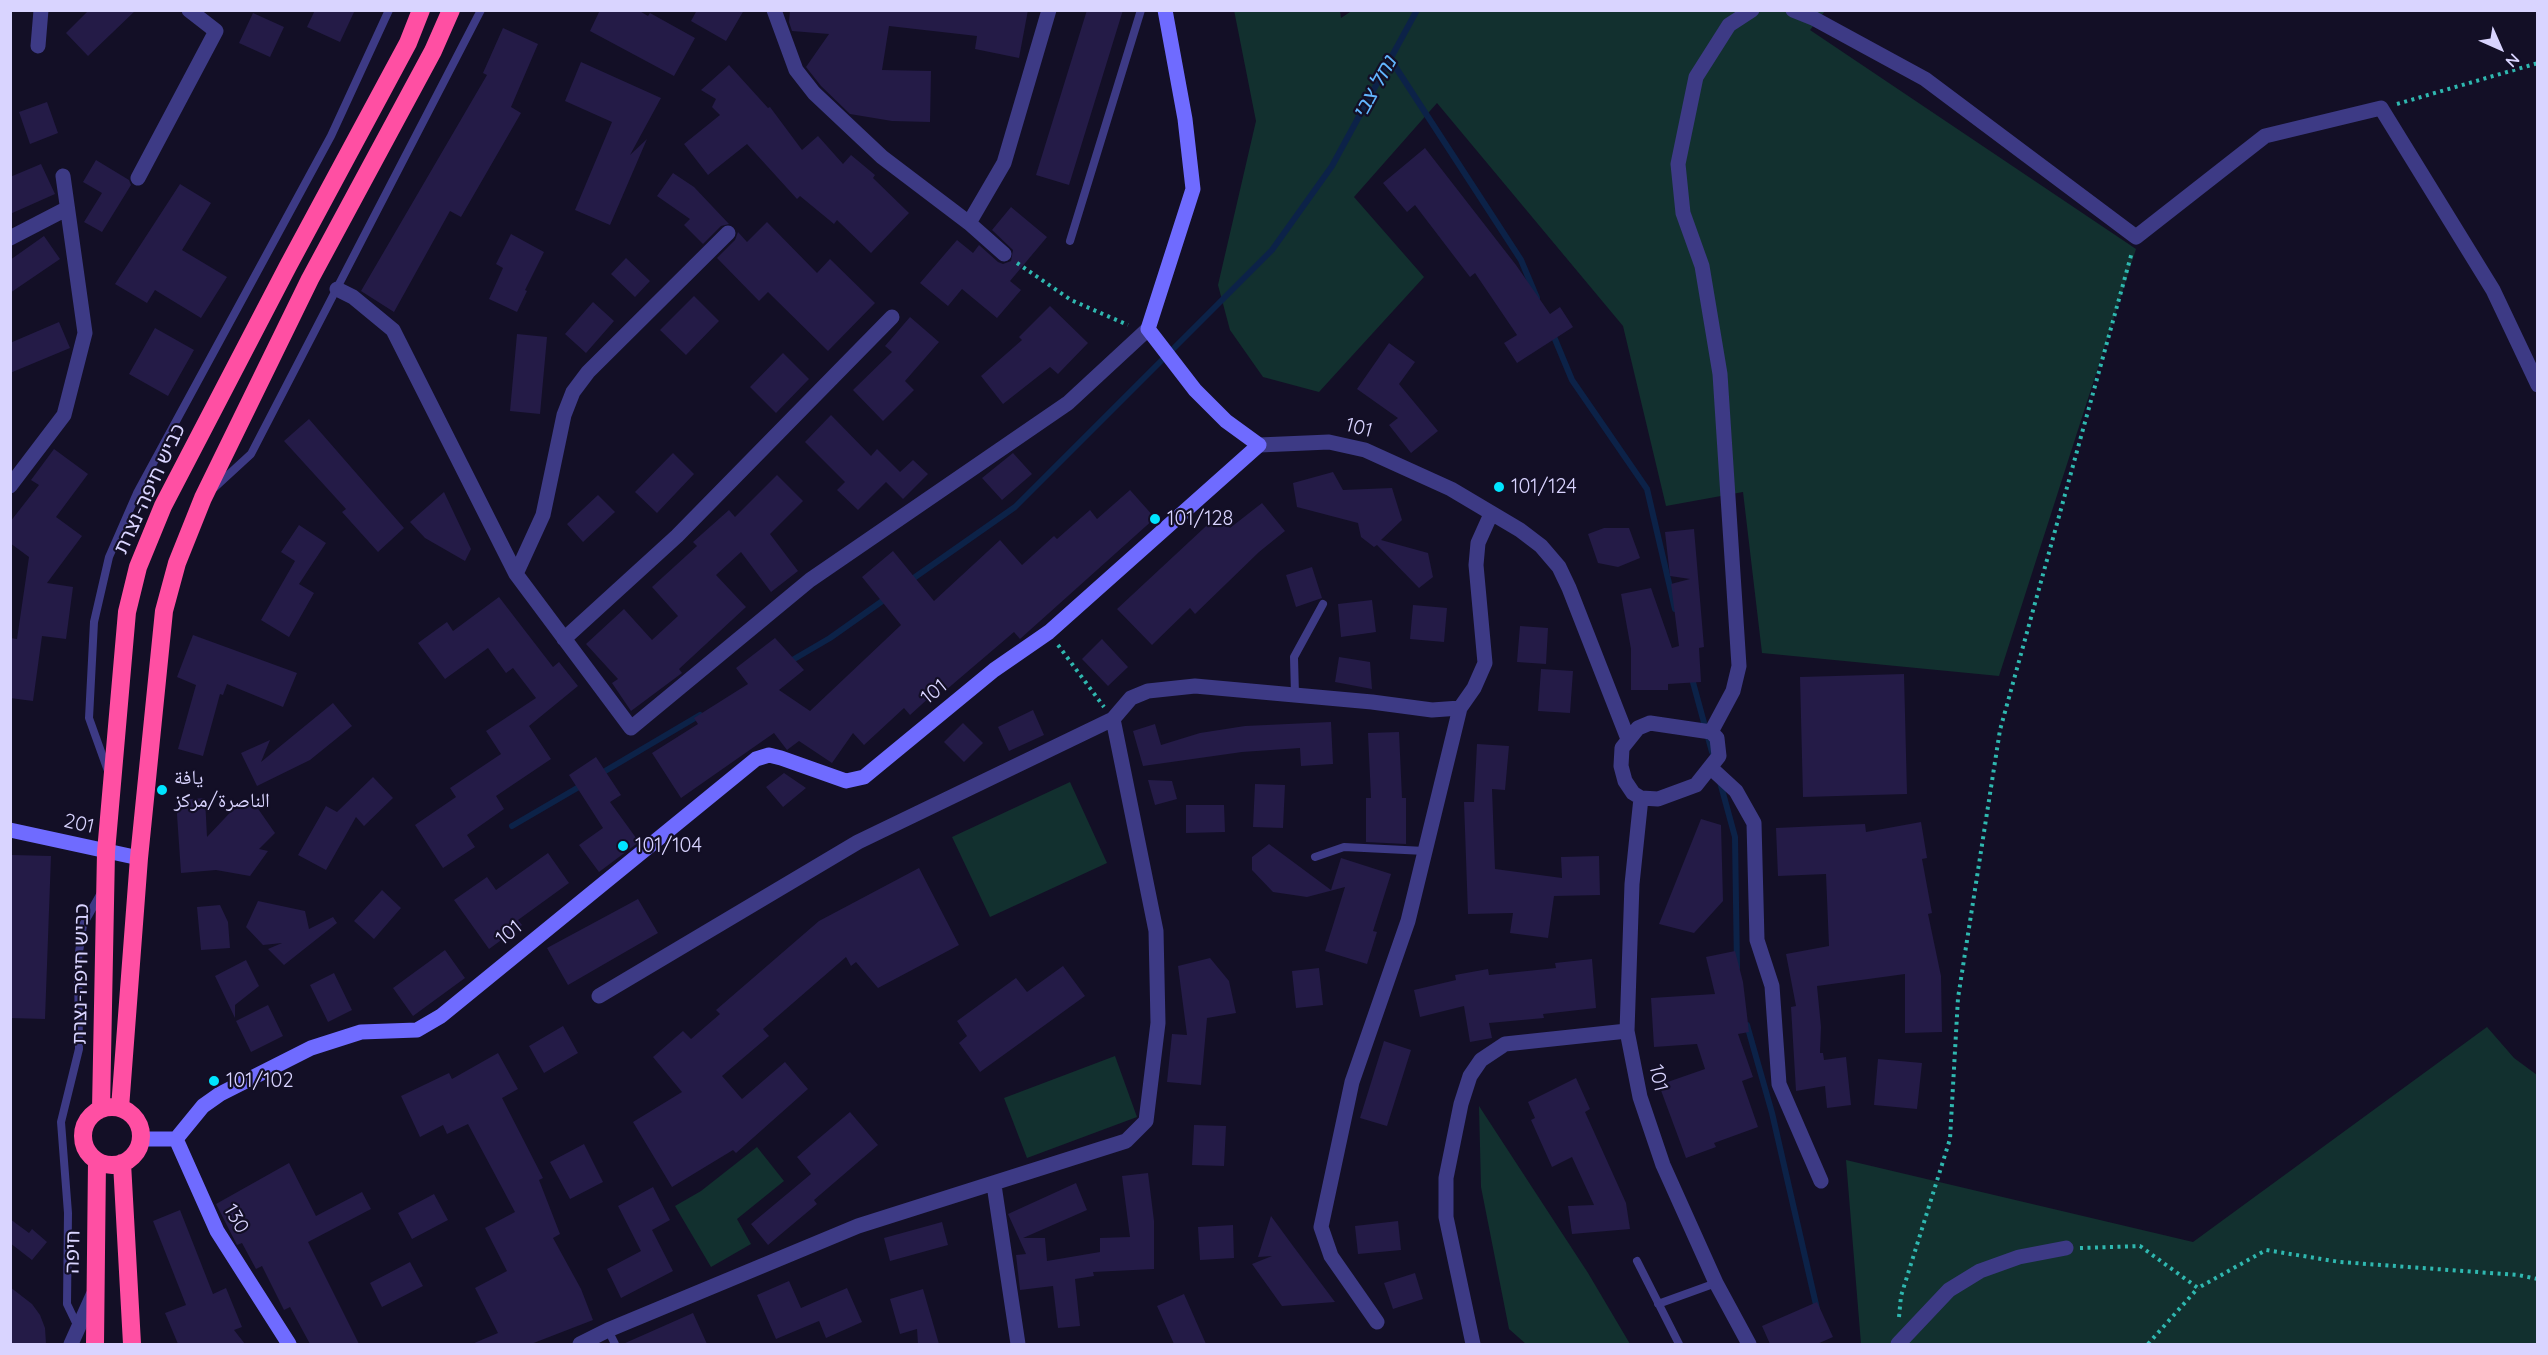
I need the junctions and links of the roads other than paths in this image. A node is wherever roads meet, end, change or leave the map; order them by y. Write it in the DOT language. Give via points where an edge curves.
graph roads {
  1 [pos="41,10"];
  2 [pos="189,10"];
  3 [pos="389,10"];
  4 [pos="421,10"];
  5 [pos="451,10"];
  6 [pos="481,10"];
  7 [pos="774,10"];
  8 [pos="1049,10"];
  9 [pos="1141,10"];
  10 [pos="1165,10"];
  11 [pos="1752,10"];
  12 [pos="1801,12"];
  13 [pos="38,46"];
  14 [pos="63,176"];
  15 [pos="138,178"];
  16 [pos="66,209"];
  17 [pos="969,223"];
  18 [pos="728,233"];
  19 [pos="10,238"];
  20 [pos="1070,241"];
  21 [pos="1004,254"];
  22 [pos="337,289"];
  23 [pos="892,317"];
  24 [pos="1148,329"];
  25 [pos="2538,386"];
  26 [pos="1259,445"];
  27 [pos="10,486"];
  28 [pos="203,498"];
  29 [pos="1491,514"];
  30 [pos="516,574"];
  31 [pos="1323,604"];
  32 [pos="564,639"];
  33 [pos="1295,695"];
  34 [pos="1460,708"];
  35 [pos="1113,719"];
  36 [pos="1711,732"];
  37 [pos="1628,739"];
  38 [pos="1711,768"];
  39 [pos="112,783"];
  40 [pos="1641,798"];
  41 [pos="10,830"];
  42 [pos="1425,851"];
  43 [pos="106,852"];
  44 [pos="1315,857"];
  45 [pos="139,858"];
  46 [pos="106,885"];
  47 [pos="599,996"];
  48 [pos="1627,1031"];
  49 [pos="120,1108"];
  50 [pos="101,1109"];
  51 [pos="141,1139"];
  52 [pos="176,1139"];
  53 [pos="97,1161"];
  54 [pos="122,1163"];
  55 [pos="1821,1181"];
  56 [pos="994,1185"];
  57 [pos="2066,1248"];
  58 [pos="1637,1261"];
  59 [pos="1716,1283"];
  60 [pos="94,1292"];
  61 [pos="1659,1304"];
  62 [pos="1377,1322"];
  63 [pos="80,1330"];
  64 [pos="608,1330"];
  65 [pos="72,1344"];
  66 [pos="94,1344"];
  67 [pos="132,1344"];
  68 [pos="289,1344"];
  69 [pos="580,1344"];
  70 [pos="615,1344"];
  71 [pos="1018,1344"];
  72 [pos="1473,1344"];
  73 [pos="1679,1344"];
  74 [pos="1749,1344"];
  75 [pos="1898,1344"];
  1 -- 13 [label="street"];
  2 -- 15 [label="street" via="216,32"];
  3 -- 39 [label="lane" via="331,136 137,493 109,557 94,622 89,718"];
  4 -- 39 [label="highway, כביש חיפה-נצרת" via="408,43 163,506 138,567 127,612"];
  5 -- 28 [label="highway" via="433,51 310,279"];
  6 -- 22 [label="lane"];
  7 -- 17 [label="street" via="796,70 814,93 882,157"];
  8 -- 17 [label="street" via="1004,163"];
  9 -- 20 [label="lane"];
  10 -- 24 [label="street" via="1193,189"];
  11 -- 36 [label="street" via="1729,26 1696,77 1678,164 1683,213 1702,266 1720,374 1739,666 1733,691"];
  12 -- 25 [label="street" via="1925,79 2136,237 2265,136 2381,108 2493,290"];
  14 -- 16 [label="street"];
  16 -- 19 [label="street"];
  16 -- 27 [label="street" via="85,333 64,415"];
  17 -- 21 [label="street"];
  18 -- 30 [label="street" via="588,372 573,392 564,415 543,515"];
  22 -- 28 [label="lane" via="251,454"];
  22 -- 30 [label="street" via="393,330"];
  23 -- 32 [label="street" via="677,536"];
  24 -- 26 [label="street" via="1195,390"];
  24 -- 32 [label="street" via="1068,403 810,580 631,728"];
  26 -- 29 [label="street, 101" via="1329,442 1365,450 1441,484"];
  26 -- 52 [label="street, 101" via="1048,632 994,670 864,777 846,781 782,758 769,755 756,759 441,1016 417,1029 361,1032 311,1048 220,1094 203,1106"];
  28 -- 45 [label="highway" via="177,563 164,611"];
  29 -- 34 [label="street" via="1478,543 1476,565 1485,663"];
  29 -- 37 [label="street, 101" via="1541,546 1559,567"];
  30 -- 32 [label="street"];
  31 -- 33 [label="lane" via="1294,657"];
  33 -- 34 [label="street" via="1432,710"];
  33 -- 35 [label="street" via="1195,686 1148,691 1131,698"];
  34 -- 42 [label="street"];
  35 -- 47 [label="street" via="858,842"];
  35 -- 56 [label="street" via="1156,931 1158,1023 1146,1120 1126,1141"];
  36 -- 37 [label="street" via="1650,723 1638,728"];
  36 -- 38 [label="street" via="1720,745 1719,756"];
  37 -- 40 [label="street" via="1622,748 1625,780"];
  38 -- 40 [label="street" via="1696,785 1658,800"];
  38 -- 55 [label="street" via="1736,791 1754,823 1757,940 1772,986 1779,1084"];
  39 -- 43 [label="highway, כביש חיפה-נצרת"];
  40 -- 48 [label="street, 101" via="1632,884"];
  41 -- 43 [label="street, 201"];
  42 -- 44 [label="lane" via="1344,847"];
  42 -- 62 [label="street" via="1408,921 1352,1082 1321,1227 1331,1256"];
  43 -- 45 [label="street, 201"];
  43 -- 46 [label="highway, כביש חיפה-נצרת"];
  45 -- 49 [label="highway"];
  46 -- 50 [label="highway, כביש חיפה-נצרת"];
  46 -- 63 [label="lane" via="83,925 78,959 79,1049 61,1122 68,1214 67,1304"];
  48 -- 59 [label="street, 101" via="1640,1097 1663,1165"];
  48 -- 72 [label="street" via="1505,1044 1481,1060 1470,1076 1446,1178 1446,1217"];
  49 -- 50 [label="highway"];
  49 -- 51 [label="highway" via="136,1120"];
  50 -- 53 [label="highway" via="88,1119 83,1134 86,1150"];
  51 -- 52 [label="street"];
  51 -- 54 [label="highway" via="135,1154"];
  52 -- 68 [label="street, 130" via="217,1231"];
  53 -- 54 [label="highway"];
  53 -- 60 [label="highway, חיפה"];
  54 -- 67 [label="highway"];
  56 -- 64 [label="street" via="858,1226"];
  56 -- 71 [label="street"];
  57 -- 75 [label="street" via="2019,1257 1980,1271 1949,1290"];
  58 -- 61 [label="lane"];
  59 -- 61 [label="lane"];
  59 -- 74 [label="street, 101"];
  60 -- 63 [label="street"];
  60 -- 66 [label="highway, חיפה"];
  61 -- 73 [label="lane"];
  63 -- 65 [label="street"];
  64 -- 69 [label="street"];
  64 -- 70 [label="lane"];
}
